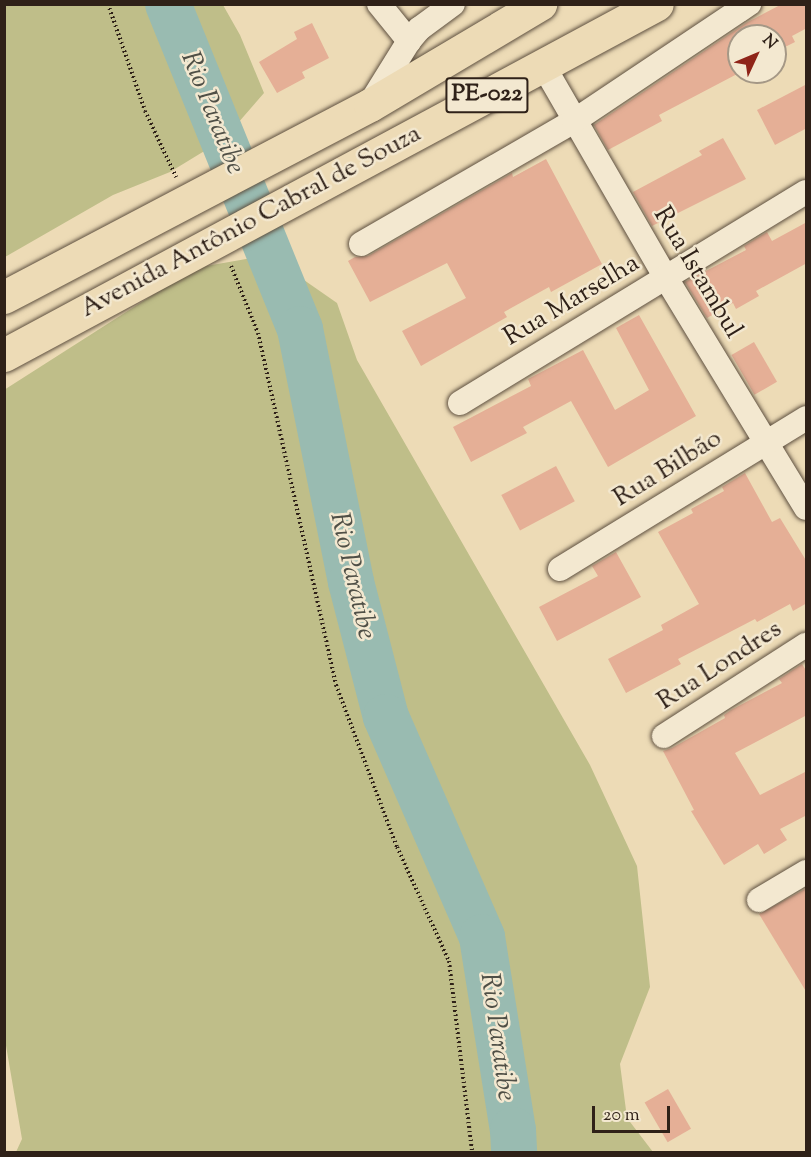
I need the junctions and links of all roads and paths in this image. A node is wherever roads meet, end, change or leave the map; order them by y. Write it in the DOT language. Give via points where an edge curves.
graph roads {
  1 [pos="108,4"];
  2 [pos="379,4"];
  3 [pos="453,4"];
  4 [pos="540,4"];
  5 [pos="657,4"];
  6 [pos="749,4"];
  7 [pos="409,41"];
  8 [pos="543,65"];
  9 [pos="370,105"];
  10 [pos="574,121"];
  11 [pos="807,192"];
  12 [pos="187,202"];
  13 [pos="231,234"];
  14 [pos="361,244"];
  15 [pos="666,278"];
  16 [pos="4,297"];
  17 [pos="4,355"];
  18 [pos="460,402"];
  19 [pos="807,418"];
  20 [pos="766,443"];
  21 [pos="807,508"];
  22 [pos="560,569"];
  23 [pos="807,645"];
  24 [pos="664,735"];
  25 [pos="807,872"];
  26 [pos="759,900"];
  27 [pos="472,1152"];
  1 -- 12 [label="path" via="145,111"];
  2 -- 7 [label="street"];
  3 -- 7 [label="street"];
  4 -- 9 [label="highway, Avenida Antônio Cabral de Souza / PE-022"];
  5 -- 8 [label="highway, Avenida Antônio Cabral de Souza / PE-022"];
  6 -- 10 [label="street"];
  7 -- 9 [label="street"];
  8 -- 10 [label="street, Rua Istambul"];
  8 -- 13 [label="highway, Avenida Antônio Cabral de Souza / PE-022"];
  9 -- 12 [label="highway, Avenida Antônio Cabral de Souza / PE-022"];
  10 -- 14 [label="street"];
  10 -- 15 [label="street, Rua Istambul"];
  11 -- 15 [label="street, Rua Marselha"];
  12 -- 16 [label="highway, Avenida Antônio Cabral de Souza / PE-022"];
  13 -- 17 [label="highway, Avenida Antônio Cabral de Souza / PE-022"];
  13 -- 27 [label="path" via="258,333 336,685 397,847 449,962"];
  15 -- 18 [label="street, Rua Marselha"];
  15 -- 20 [label="street, Rua Istambul"];
  19 -- 20 [label="street, Rua Bilbão"];
  20 -- 21 [label="street, Rua Istambul"];
  20 -- 22 [label="street, Rua Bilbão"];
  23 -- 24 [label="street, Rua Londres"];
  25 -- 26 [label="street"];
}
